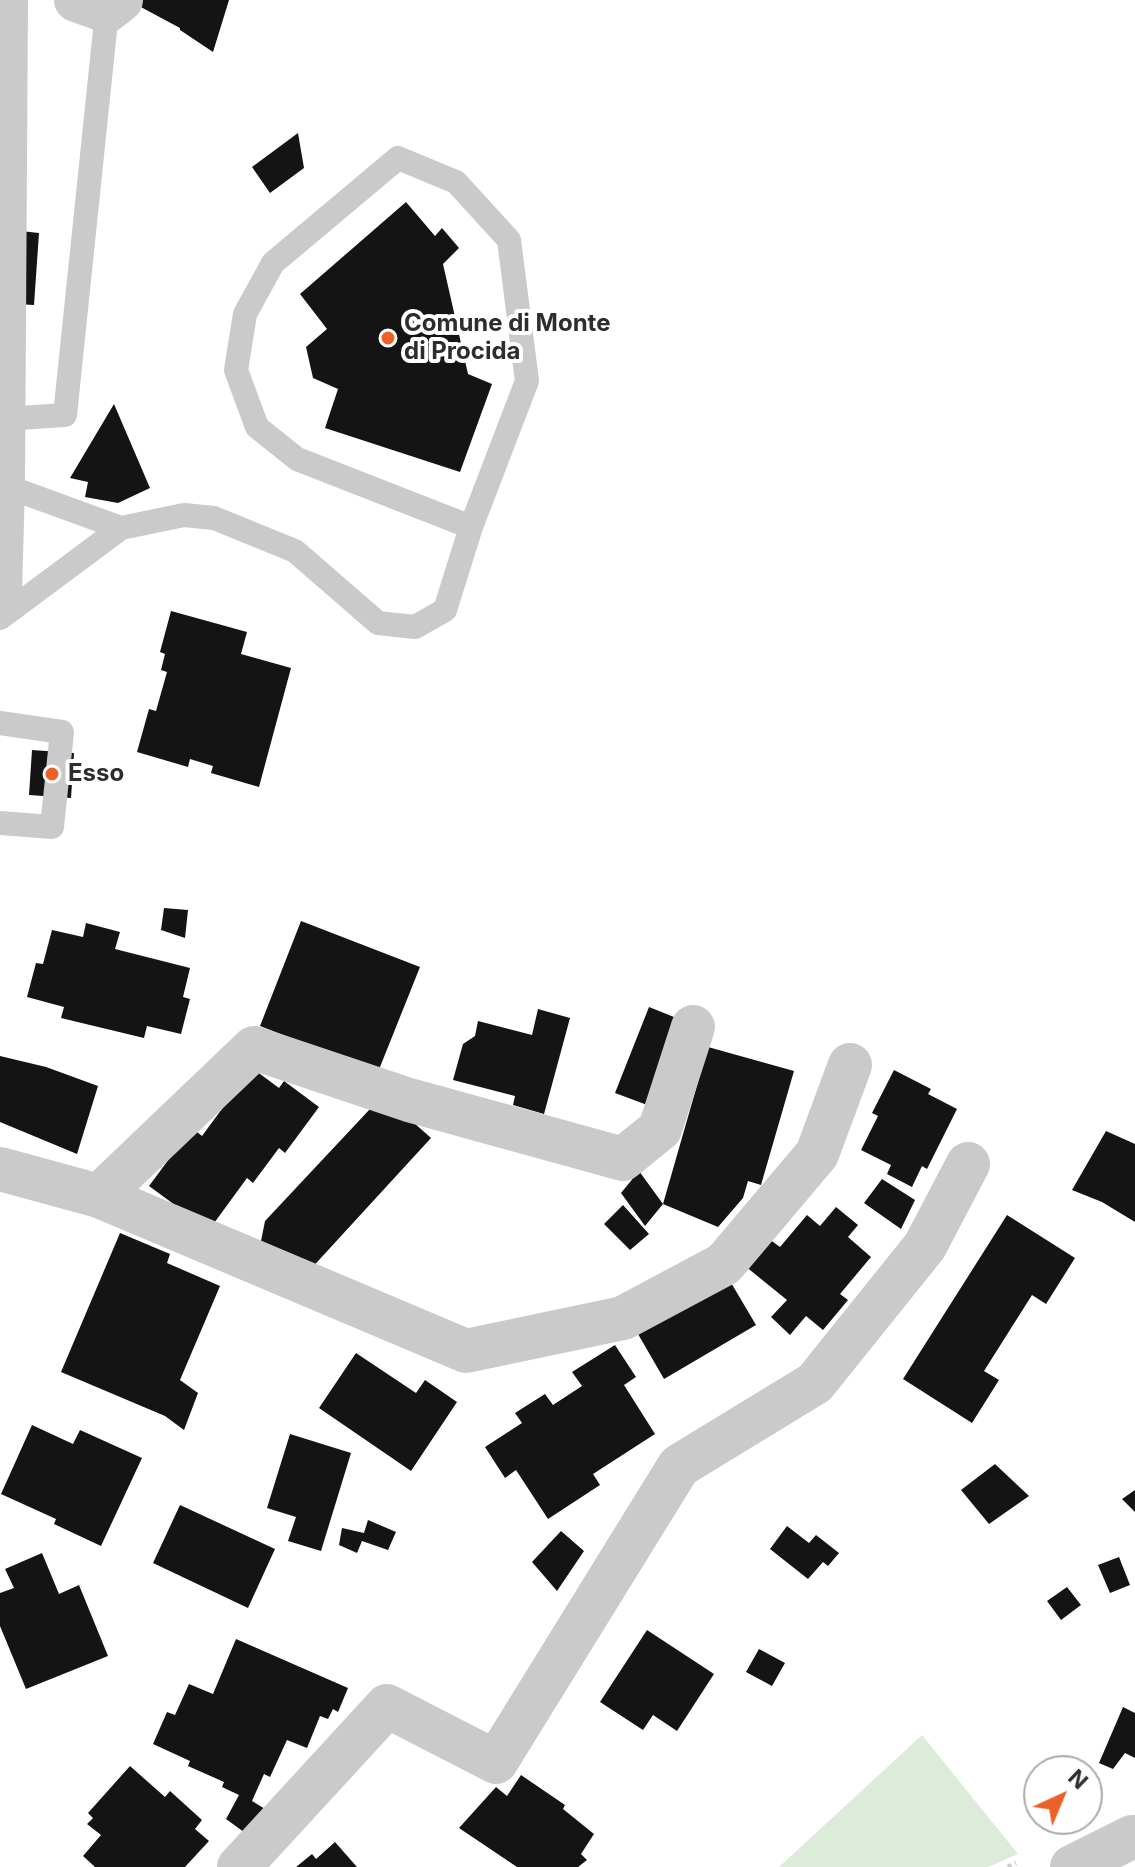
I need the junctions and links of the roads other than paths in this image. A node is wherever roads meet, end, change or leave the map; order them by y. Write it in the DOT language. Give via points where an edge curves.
graph roads {
  1 [pos="6,0"];
  2 [pos="101,4"];
  3 [pos="4,419"];
  4 [pos="3,485"];
  5 [pos="471,527"];
  6 [pos="121,528"];
  7 [pos="0,592"];
  8 [pos="0,618"];
  9 [pos="0,723"];
  10 [pos="0,823"];
  11 [pos="693,1027"];
  12 [pos="850,1065"];
  13 [pos="968,1164"];
  14 [pos="0,1169"];
  15 [pos="99,1196"];
  16 [pos="1135,1837"];
  17 [pos="239,1867"];
  18 [pos="1072,1867"];
  1 -- 3 [label="street"];
  2 -- 3 [label="lane" via="65,415"];
  3 -- 4 [label="street"];
  4 -- 6 [label="lane"];
  4 -- 7 [label="street"];
  5 -- 5 [label="lane" via="297,459 257,427 236,370 245,314 273,263 398,158 456,182 509,240 527,381"];
  5 -- 6 [label="lane" via="445,610 415,627 378,623 295,551 214,518 184,515"];
  6 -- 8 [label="lane"];
  9 -- 10 [label="lane" via="62,732 52,827"];
  11 -- 15 [label="street" via="660,1129 623,1159 409,1100 254,1048"];
  12 -- 15 [label="street" via="817,1154 724,1264 623,1318 466,1351"];
  13 -- 17 [label="street" via="925,1246 815,1383 679,1466 496,1762 387,1706"];
  14 -- 15 [label="street"];
  16 -- 18 [label="street"];
}
